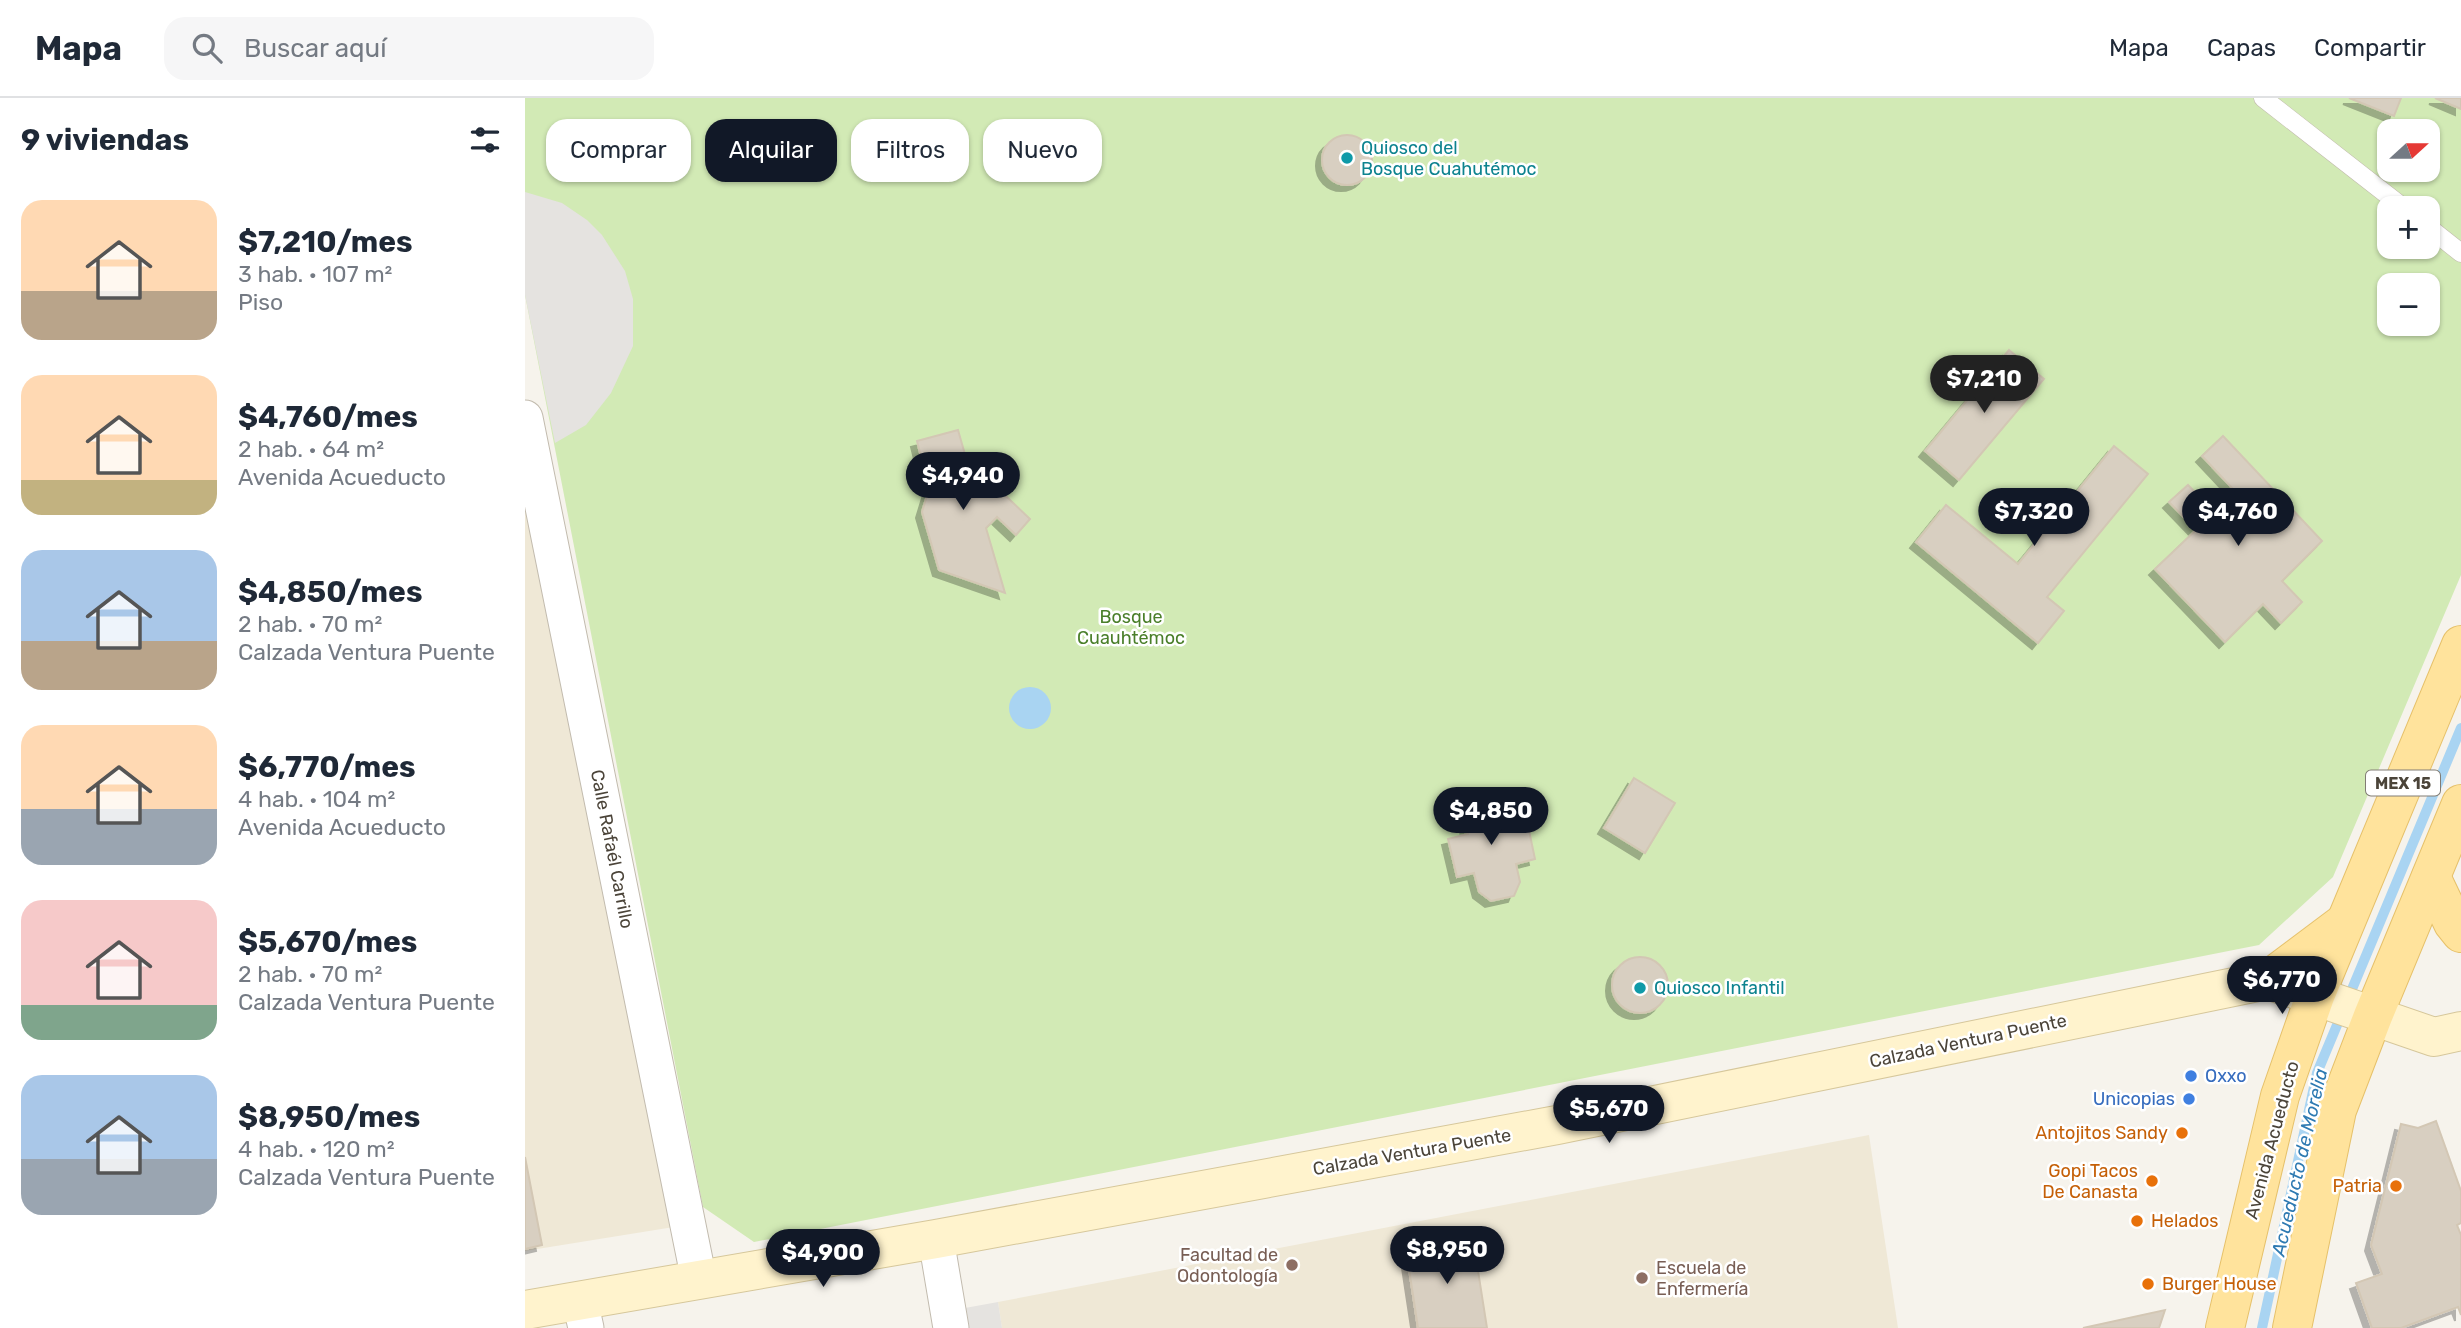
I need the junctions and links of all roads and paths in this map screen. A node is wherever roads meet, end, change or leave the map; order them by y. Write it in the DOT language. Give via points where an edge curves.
graph roads {
  1 [pos="2263,98"];
  2 [pos="2389,196"];
  3 [pos="2440,236"];
  4 [pos="2461,253"];
  5 [pos="525,418"];
  6 [pos="2461,645"];
  7 [pos="2461,804"];
  8 [pos="2431,877"];
  9 [pos="2346,921"];
  10 [pos="2461,933"];
  11 [pos="2268,979"];
  12 [pos="2315,996"];
  13 [pos="2373,1016"];
  14 [pos="2461,1031"];
  15 [pos="936,1239"];
  16 [pos="699,1280"];
  17 [pos="525,1310"];
  18 [pos="583,1314"];
  19 [pos="951,1328"];
  20 [pos="2225,1328"];
  21 [pos="2292,1328"];
  1 -- 2 [label="lane"];
  3 -- 4 [label="lane"];
  5 -- 16 [label="street, Calle Rafaél Carrillo"];
  6 -- 9 [label="main road, Avenida Acueducto / MEX 15"];
  7 -- 8 [label="main road, MEX 15"];
  8 -- 10 [label="main road"];
  8 -- 13 [label="main road, MEX 15"];
  9 -- 11 [label="main road"];
  9 -- 12 [label="main road, Avenida Acueducto / MEX 15"];
  11 -- 12 [label="street"];
  11 -- 15 [label="street, Calzada Ventura Puente" via="1557,1125"];
  12 -- 13 [label="street"];
  12 -- 20 [label="main road, Avenida Acueducto / MEX 15" via="2280,1096"];
  13 -- 14 [label="street" via="2434,1037"];
  13 -- 21 [label="main road, MEX 15" via="2337,1110"];
  15 -- 16 [label="street, Calzada Ventura Puente"];
  15 -- 19 [label="street"];
  16 -- 18 [label="street, Calzada Ventura Puente"];
  17 -- 18 [label="street, Calzada Ventura Puente"];
}
